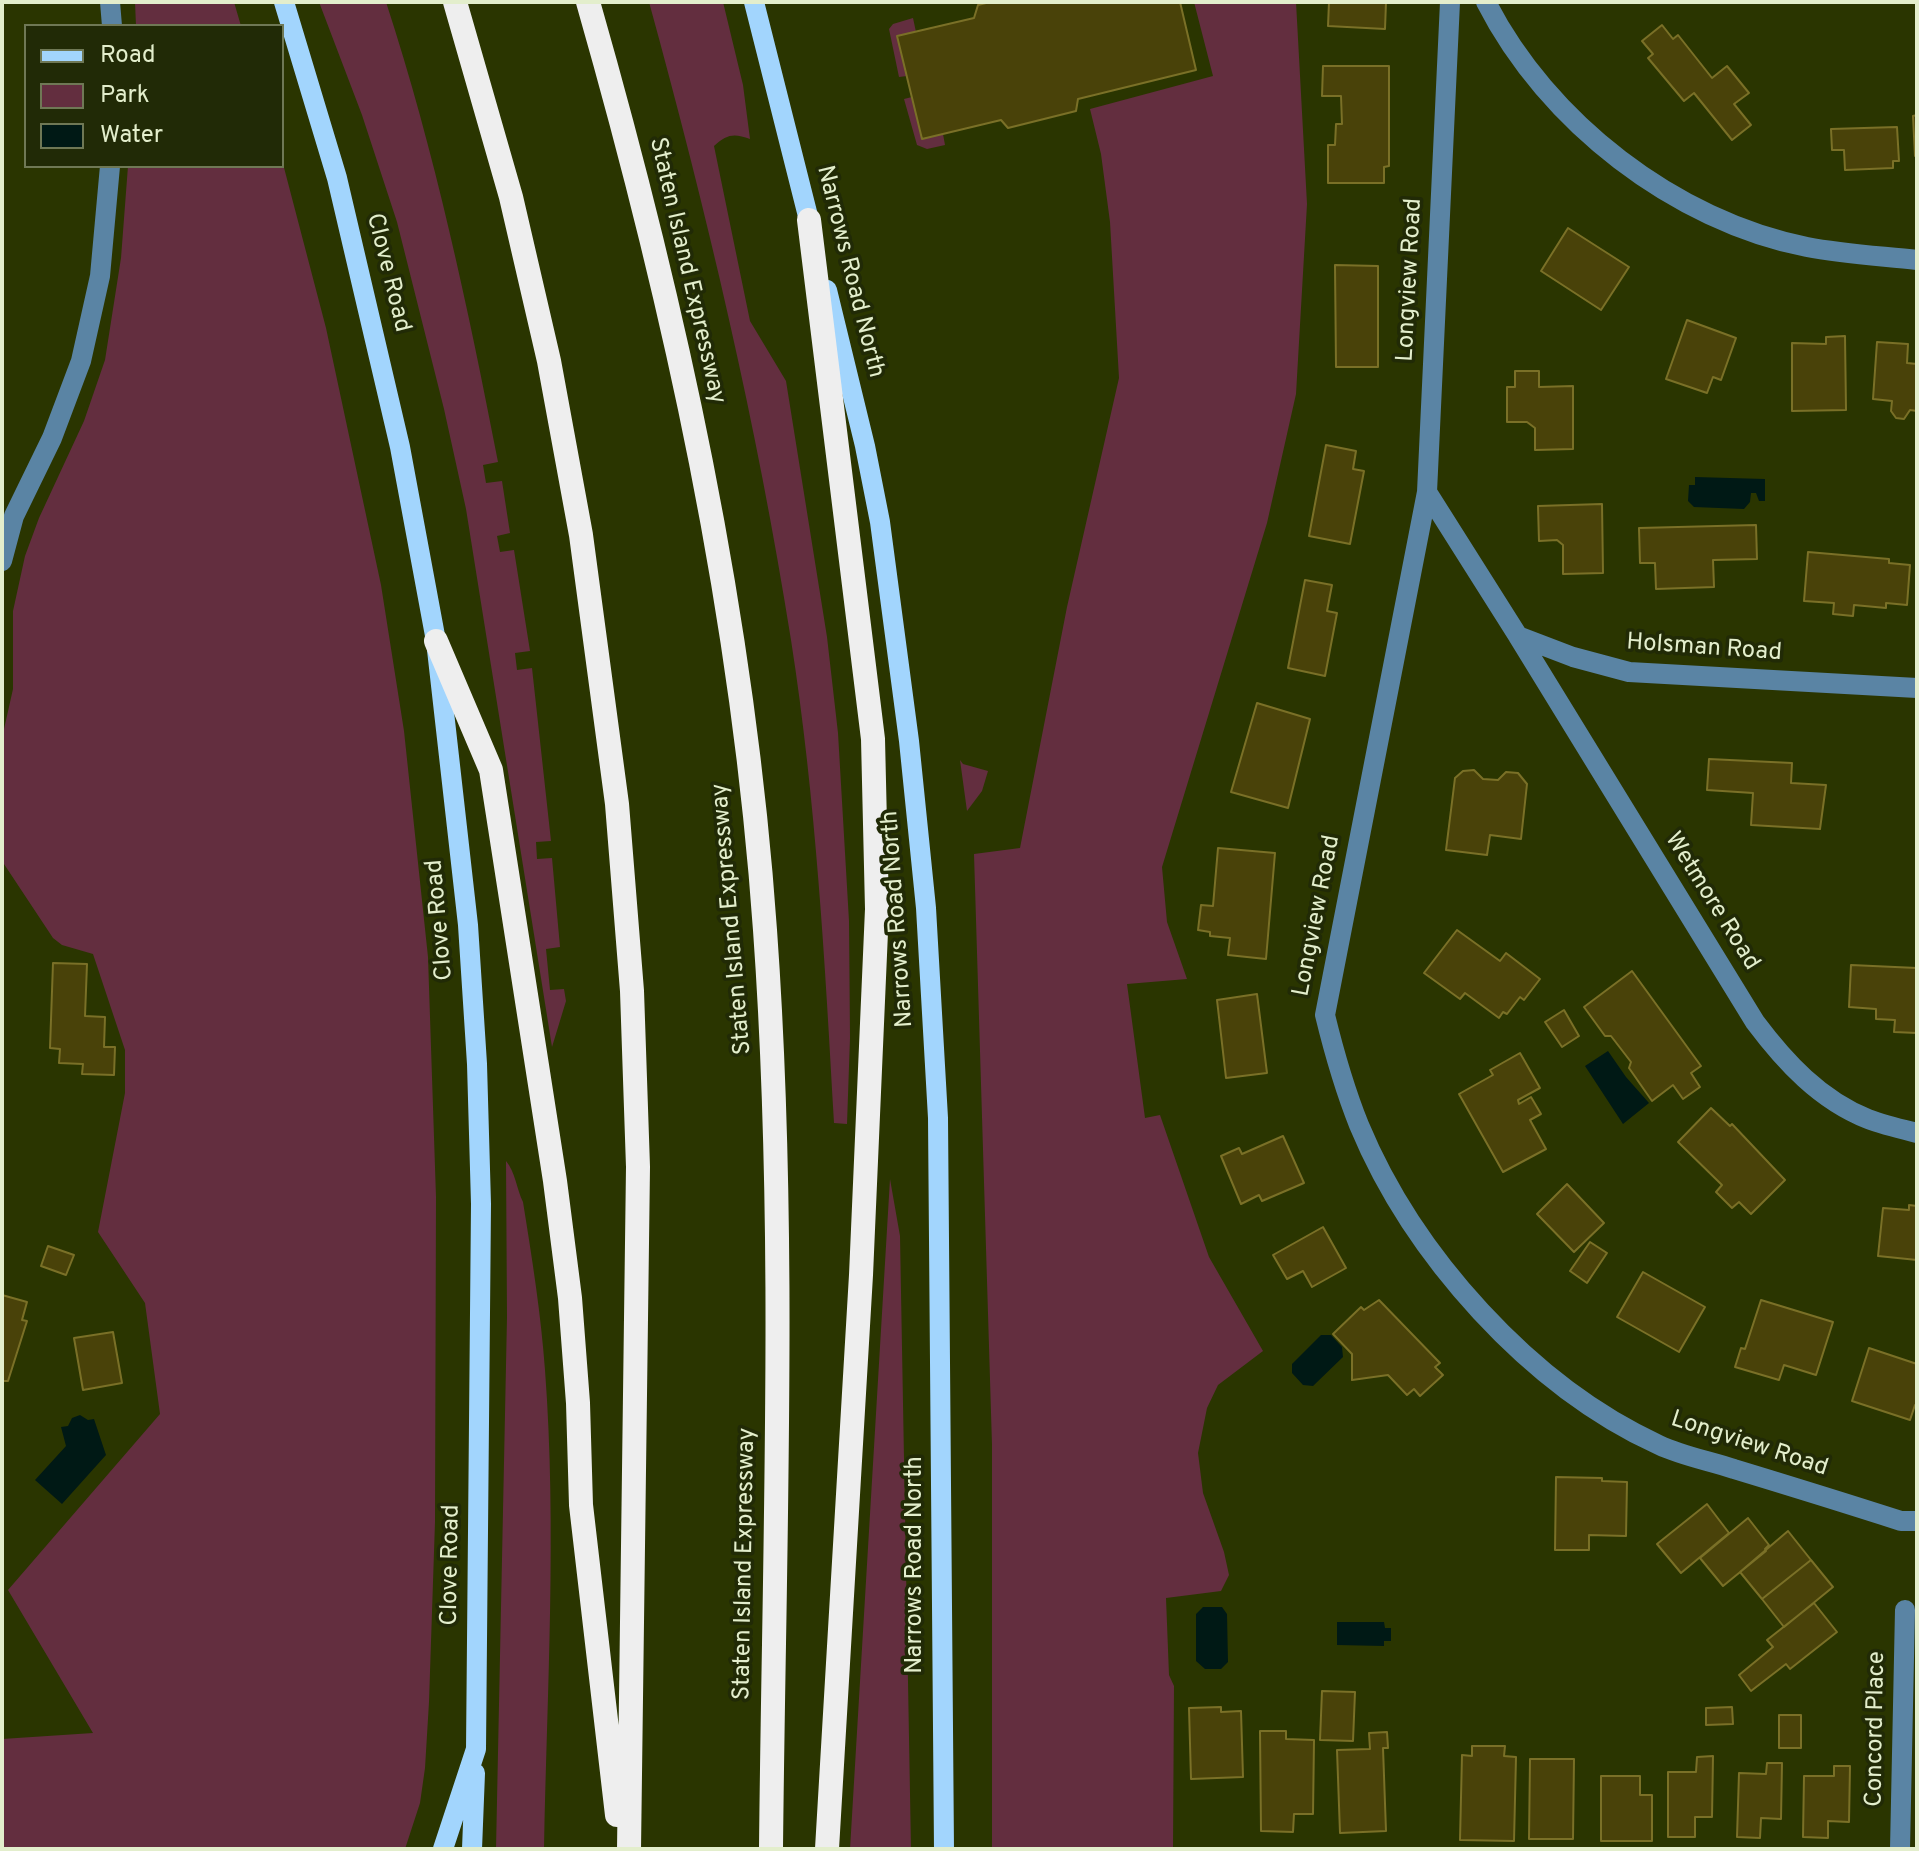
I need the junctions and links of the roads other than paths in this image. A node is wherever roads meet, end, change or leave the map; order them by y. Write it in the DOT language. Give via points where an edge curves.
graph roads {
  1 [pos="110,2"];
  2 [pos="284,2"];
  3 [pos="455,2"];
  4 [pos="588,2"];
  5 [pos="754,2"];
  6 [pos="1450,2"];
  7 [pos="1486,2"];
  8 [pos="112,24"];
  9 [pos="110,168"];
  10 [pos="809,220"];
  11 [pos="1917,260"];
  12 [pos="1427,492"];
  13 [pos="2,561"];
  14 [pos="1518,636"];
  15 [pos="436,641"];
  16 [pos="1917,688"];
  17 [pos="1917,1133"];
  18 [pos="1917,1521"];
  19 [pos="1905,1610"];
  20 [pos="476,1749"];
  21 [pos="443,1849"];
  22 [pos="472,1849"];
  23 [pos="621,1849"];
  24 [pos="629,1849"];
  25 [pos="771,1849"];
  26 [pos="827,1849"];
  27 [pos="944,1849"];
  28 [pos="1900,1849"];
  1 -- 8 [label="street"];
  2 -- 15 [label="main road, Clove Road" via="354,244"];
  3 -- 24 [label="highway" via="511,197 554,388 584,550 617,804 632,991 638,1167"];
  4 -- 25 [label="highway, Staten Island Expressway" via="649,228 701,456 732,634 755,822 770,1002 776,1183"];
  5 -- 10 [label="main road, Narrows Road North"];
  6 -- 12 [label="street, Longview Road"];
  7 -- 11 [label="street" via="1536,79 1582,128 1631,168 1684,201 1748,230 1806,247"];
  9 -- 13 [label="street" via="100,276 81,361 14,516"];
  10 -- 26 [label="highway" via="873,739 877,909"];
  10 -- 27 [label="main road, Narrows Road North" via="880,522 926,908 938,1118"];
  12 -- 14 [label="street"];
  12 -- 18 [label="street, Longview Road" via="1325,1015 1360,1125 1431,1252 1477,1308 1529,1358 1594,1408 1660,1445 1901,1521"];
  14 -- 16 [label="street, Holsman Road" via="1629,672"];
  14 -- 17 [label="street, Wetmore Road" via="1781,1057 1819,1091 1867,1119"];
  15 -- 20 [label="main road, Clove Road" via="462,858 478,1078 482,1327"];
  15 -- 23 [label="highway" via="491,770 555,1181 575,1352 581,1505"];
  19 -- 28 [label="street, Concord Place"];
  20 -- 21 [label="main road, Clove Road"];
  20 -- 22 [label="main road"];
}
